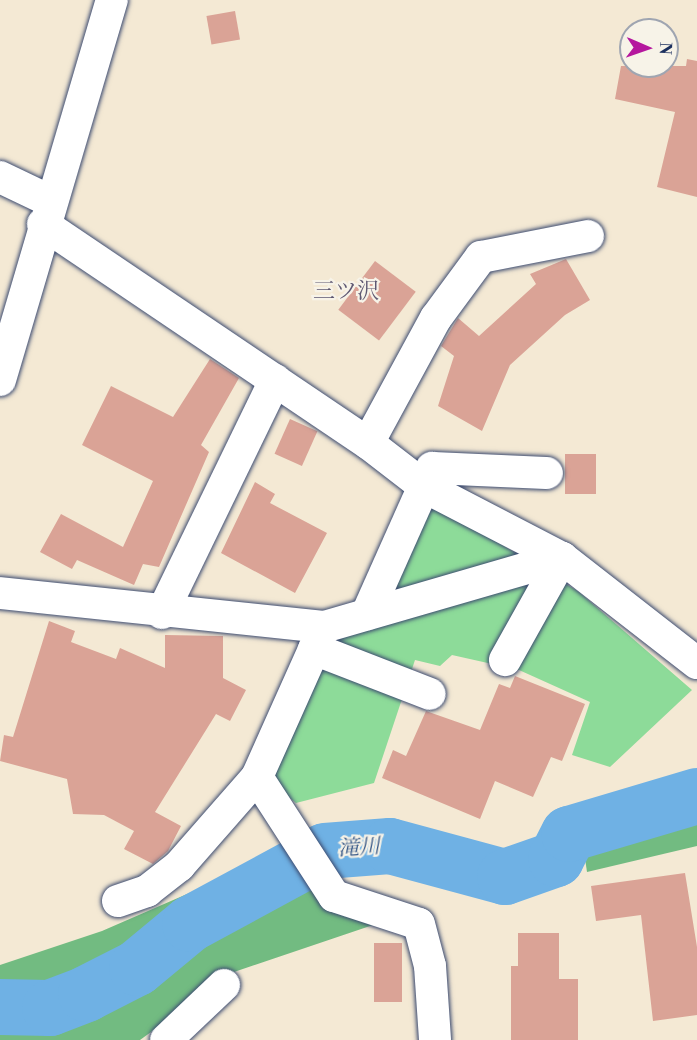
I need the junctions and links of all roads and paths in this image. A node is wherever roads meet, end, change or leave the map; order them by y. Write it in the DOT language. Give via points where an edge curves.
graph roads {
  1 [pos="112,0"];
  2 [pos="0,177"];
  3 [pos="46,213"];
  4 [pos="588,236"];
  5 [pos="0,380"];
  6 [pos="275,380"];
  7 [pos="368,443"];
  8 [pos="547,473"];
  9 [pos="424,487"];
  10 [pos="562,558"];
  11 [pos="0,593"];
  12 [pos="162,613"];
  13 [pos="367,614"];
  14 [pos="319,638"];
  15 [pos="506,660"];
  16 [pos="697,663"];
  17 [pos="430,694"];
  18 [pos="257,777"];
  19 [pos="118,901"];
  20 [pos="225,985"];
  21 [pos="166,1040"];
  22 [pos="435,1040"];
  1 -- 3 [label="street"];
  2 -- 3 [label="street"];
  3 -- 5 [label="street"];
  3 -- 6 [label="street"];
  4 -- 7 [label="street" via="482,257 436,318"];
  6 -- 7 [label="street"];
  6 -- 12 [label="street"];
  7 -- 9 [label="street"];
  8 -- 9 [label="street" via="432,468"];
  9 -- 10 [label="street"];
  9 -- 13 [label="street"];
  10 -- 13 [label="street"];
  10 -- 15 [label="street"];
  10 -- 16 [label="street"];
  11 -- 12 [label="street"];
  12 -- 14 [label="street"];
  13 -- 14 [label="street"];
  14 -- 17 [label="street"];
  14 -- 18 [label="street"];
  18 -- 19 [label="street" via="179,866 147,891"];
  18 -- 22 [label="street" via="334,896 419,924 430,966"];
  20 -- 21 [label="street"];
}
